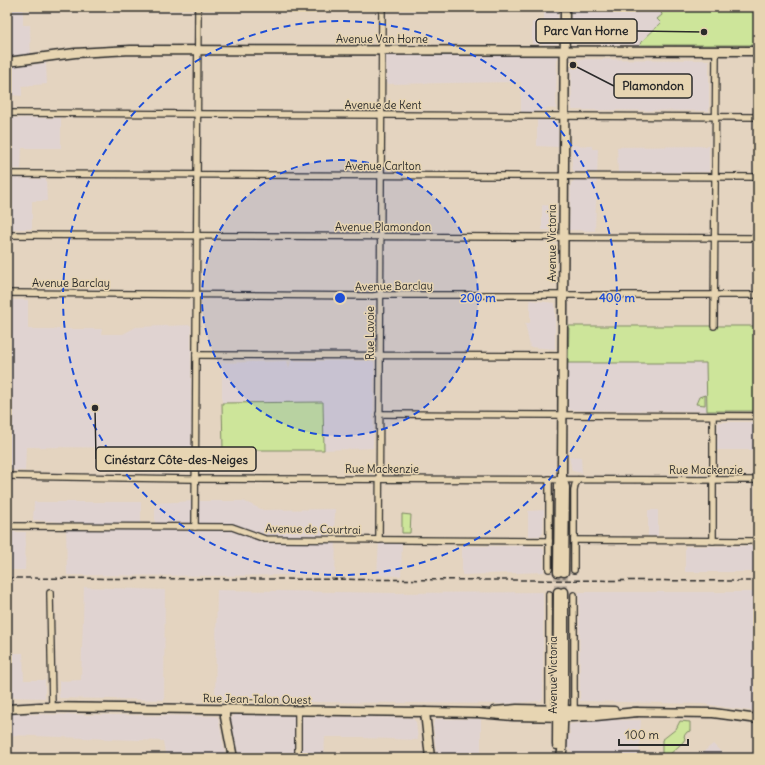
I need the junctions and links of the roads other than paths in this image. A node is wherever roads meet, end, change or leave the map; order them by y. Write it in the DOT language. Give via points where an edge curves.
graph roads {
  1 [pos="198,7"];
  2 [pos="382,7"];
  3 [pos="565,7"];
  4 [pos="198,50"];
  5 [pos="382,50"];
  6 [pos="565,50"];
  7 [pos="716,51"];
  8 [pos="758,51"];
  9 [pos="7,62"];
  10 [pos="7,113"];
  11 [pos="197,114"];
  12 [pos="381,115"];
  13 [pos="564,116"];
  14 [pos="715,117"];
  15 [pos="758,117"];
  16 [pos="7,174"];
  17 [pos="196,175"];
  18 [pos="381,176"];
  19 [pos="564,176"];
  20 [pos="715,177"];
  21 [pos="758,177"];
  22 [pos="7,235"];
  23 [pos="196,236"];
  24 [pos="380,237"];
  25 [pos="563,238"];
  26 [pos="714,238"];
  27 [pos="758,238"];
  28 [pos="7,293"];
  29 [pos="196,294"];
  30 [pos="380,295"];
  31 [pos="563,295"];
  32 [pos="714,295"];
  33 [pos="758,295"];
  34 [pos="714,326"];
  35 [pos="196,355"];
  36 [pos="379,356"];
  37 [pos="563,356"];
  38 [pos="379,414"];
  39 [pos="562,415"];
  40 [pos="713,416"];
  41 [pos="758,416"];
  42 [pos="7,476"];
  43 [pos="195,479"];
  44 [pos="549,479"];
  45 [pos="562,479"];
  46 [pos="378,480"];
  47 [pos="578,480"];
  48 [pos="713,480"];
  49 [pos="758,480"];
  50 [pos="7,526"];
  51 [pos="195,527"];
  52 [pos="379,540"];
  53 [pos="574,540"];
  54 [pos="549,541"];
  55 [pos="713,541"];
  56 [pos="758,541"];
  57 [pos="549,569"];
  58 [pos="574,570"];
  59 [pos="561,572"];
  60 [pos="561,592"];
  61 [pos="50,593"];
  62 [pos="549,594"];
  63 [pos="574,595"];
  64 [pos="7,703"];
  65 [pos="36,707"];
  66 [pos="52,707"];
  67 [pos="7,709"];
  68 [pos="225,709"];
  69 [pos="549,709"];
  70 [pos="574,709"];
  71 [pos="298,710"];
  72 [pos="424,712"];
  73 [pos="637,712"];
  74 [pos="479,713"];
  75 [pos="561,713"];
  76 [pos="758,719"];
  77 [pos="233,758"];
  78 [pos="298,758"];
  79 [pos="430,758"];
  80 [pos="560,758"];
  1 -- 4 [label="street"];
  2 -- 5 [label="street, Rue Lavoie"];
  3 -- 6 [label="main road, Avenue Victoria"];
  4 -- 5 [label="main road, Avenue Van Horne"];
  4 -- 9 [label="main road, Avenue Van Horne" via="107,50"];
  4 -- 11 [label="street"];
  5 -- 6 [label="main road, Avenue Van Horne"];
  5 -- 12 [label="street, Rue Lavoie"];
  6 -- 7 [label="main road, Avenue Van Horne"];
  6 -- 13 [label="main road, Avenue Victoria"];
  7 -- 8 [label="main road, Avenue Van Horne"];
  7 -- 14 [label="street"];
  10 -- 11 [label="street, Avenue de Kent"];
  11 -- 12 [label="street, Avenue de Kent"];
  11 -- 17 [label="street"];
  12 -- 13 [label="street, Avenue de Kent"];
  12 -- 18 [label="street, Rue Lavoie"];
  13 -- 14 [label="street, Avenue de Kent"];
  13 -- 19 [label="main road, Avenue Victoria"];
  14 -- 15 [label="street, Avenue de Kent"];
  14 -- 20 [label="street"];
  16 -- 17 [label="street, Avenue Carlton"];
  17 -- 18 [label="street, Avenue Carlton"];
  17 -- 23 [label="street"];
  18 -- 19 [label="street, Avenue Carlton"];
  18 -- 24 [label="street, Rue Lavoie"];
  19 -- 20 [label="street, Avenue Carlton"];
  19 -- 25 [label="main road, Avenue Victoria"];
  20 -- 21 [label="street, Avenue Carlton"];
  20 -- 26 [label="street"];
  22 -- 23 [label="street, Avenue Plamondon"];
  23 -- 24 [label="street, Avenue Plamondon"];
  23 -- 29 [label="street"];
  24 -- 25 [label="street, Avenue Plamondon"];
  24 -- 30 [label="street, Rue Lavoie"];
  25 -- 26 [label="street, Avenue Plamondon"];
  25 -- 31 [label="main road, Avenue Victoria"];
  26 -- 27 [label="street, Avenue Plamondon"];
  26 -- 32 [label="street"];
  28 -- 29 [label="street, Avenue Barclay"];
  29 -- 30 [label="street, Avenue Barclay"];
  29 -- 35 [label="street"];
  30 -- 31 [label="street, Avenue Barclay"];
  30 -- 36 [label="street, Rue Lavoie"];
  31 -- 32 [label="street, Avenue Barclay"];
  31 -- 37 [label="main road, Avenue Victoria"];
  32 -- 33 [label="street, Avenue Barclay"];
  32 -- 34 [label="street"];
  35 -- 36 [label="street"];
  35 -- 43 [label="street"];
  36 -- 37 [label="street"];
  36 -- 38 [label="street, Rue Lavoie"];
  37 -- 39 [label="main road, Avenue Victoria"];
  38 -- 39 [label="street"];
  38 -- 46 [label="street, Rue Lavoie"];
  39 -- 40 [label="street"];
  39 -- 45 [label="main road, Avenue Victoria"];
  40 -- 41 [label="street"];
  40 -- 48 [label="street"];
  42 -- 43 [label="street, Rue Mackenzie"];
  43 -- 46 [label="street, Rue Mackenzie"];
  43 -- 51 [label="street"];
  44 -- 45 [label="street, Rue Mackenzie"];
  44 -- 46 [label="street, Rue Mackenzie"];
  44 -- 54 [label="street"];
  45 -- 47 [label="street, Rue Mackenzie"];
  45 -- 59 [label="main road, Avenue Victoria" via="559,485"];
  46 -- 52 [label="street, Rue Lavoie"];
  47 -- 48 [label="street, Rue Mackenzie"];
  47 -- 53 [label="street" via="574,488"];
  48 -- 49 [label="street, Rue Mackenzie"];
  48 -- 55 [label="street"];
  50 -- 51 [label="street, Avenue de Courtrai"];
  51 -- 52 [label="street, Avenue de Courtrai" via="232,527 265,540"];
  52 -- 54 [label="street, Avenue de Courtrai"];
  53 -- 55 [label="street"];
  53 -- 58 [label="street"];
  54 -- 57 [label="street"];
  55 -- 56 [label="street"];
  60 -- 75 [label="main road, Avenue Victoria"];
  61 -- 66 [label="street"];
  62 -- 69 [label="street, Avenue Victoria"];
  63 -- 70 [label="street, Avenue Victoria"];
  64 -- 65 [label="main road, Rue Jean-Talon Ouest"];
  65 -- 66 [label="main road, Rue Jean-Talon Ouest"];
  65 -- 67 [label="main road, Rue Jean-Talon Ouest"];
  66 -- 68 [label="main road, Rue Jean-Talon Ouest"];
  68 -- 71 [label="main road, Rue Jean-Talon Ouest"];
  68 -- 77 [label="main road"];
  69 -- 74 [label="main road, Rue Jean-Talon Ouest" via="513,709"];
  69 -- 75 [label="main road, Rue Jean-Talon Ouest"];
  70 -- 73 [label="main road, Rue Jean-Talon Ouest"];
  70 -- 75 [label="main road, Rue Jean-Talon Ouest"];
  71 -- 72 [label="main road, Rue Jean-Talon Ouest"];
  71 -- 78 [label="street"];
  72 -- 74 [label="main road, Rue Jean-Talon Ouest"];
  72 -- 79 [label="main road"];
  73 -- 75 [label="main road, Rue Jean-Talon Ouest" via="596,716"];
  73 -- 76 [label="main road, Rue Jean-Talon Ouest" via="713,713"];
  74 -- 75 [label="main road, Rue Jean-Talon Ouest" via="513,716"];
  75 -- 80 [label="main road, Avenue Victoria" via="557,752"];
}
